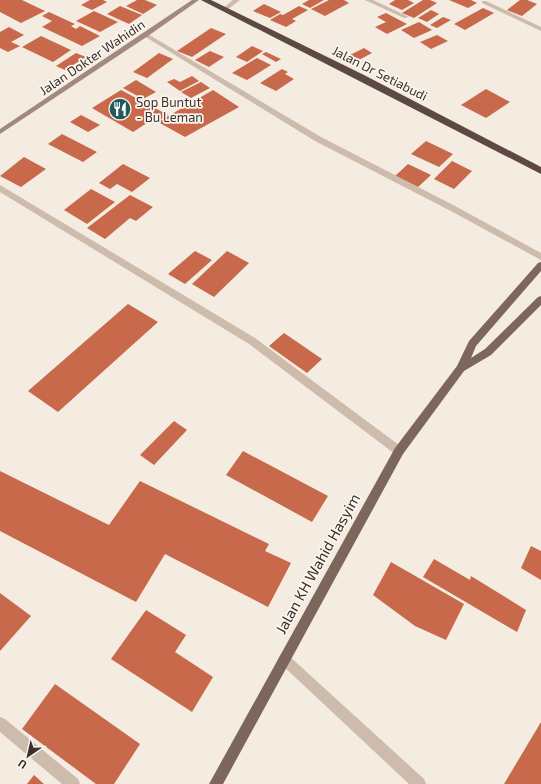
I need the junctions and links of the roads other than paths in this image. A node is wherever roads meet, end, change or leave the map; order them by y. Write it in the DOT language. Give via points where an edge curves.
graph roads {
  1 [pos="196,0"];
  2 [pos="205,0"];
  3 [pos="237,0"];
  4 [pos="368,0"];
  5 [pos="484,2"];
  6 [pos="225,9"];
  7 [pos="406,17"];
  8 [pos="541,28"];
  9 [pos="146,35"];
  10 [pos="0,132"];
  11 [pos="541,171"];
  12 [pos="0,188"];
  13 [pos="541,258"];
  14 [pos="541,266"];
  15 [pos="541,299"];
  16 [pos="461,368"];
  17 [pos="399,451"];
  18 [pos="284,659"];
  19 [pos="0,724"];
  20 [pos="73,784"];
  21 [pos="216,784"];
  22 [pos="419,784"];
  1 -- 9 [label="street, Jalan Dokter Wahidin"];
  2 -- 6 [label="highway, Jalan Dr Setiabudi"];
  3 -- 6 [label="street"];
  4 -- 7 [label="street"];
  5 -- 8 [label="street"];
  6 -- 11 [label="highway, Jalan Dr Setiabudi"];
  9 -- 10 [label="street, Jalan Dokter Wahidin"];
  9 -- 13 [label="street" via="318,139 452,208"];
  12 -- 17 [label="street" via="252,341"];
  14 -- 16 [label="main road" via="472,344"];
  15 -- 16 [label="main road" via="488,352"];
  16 -- 17 [label="main road, Jalan KH Wahid Hasyim"];
  17 -- 18 [label="main road, Jalan KH Wahid Hasyim"];
  18 -- 21 [label="main road, Jalan KH Wahid Hasyim"];
  18 -- 22 [label="street"];
  19 -- 20 [label="street"];
}
